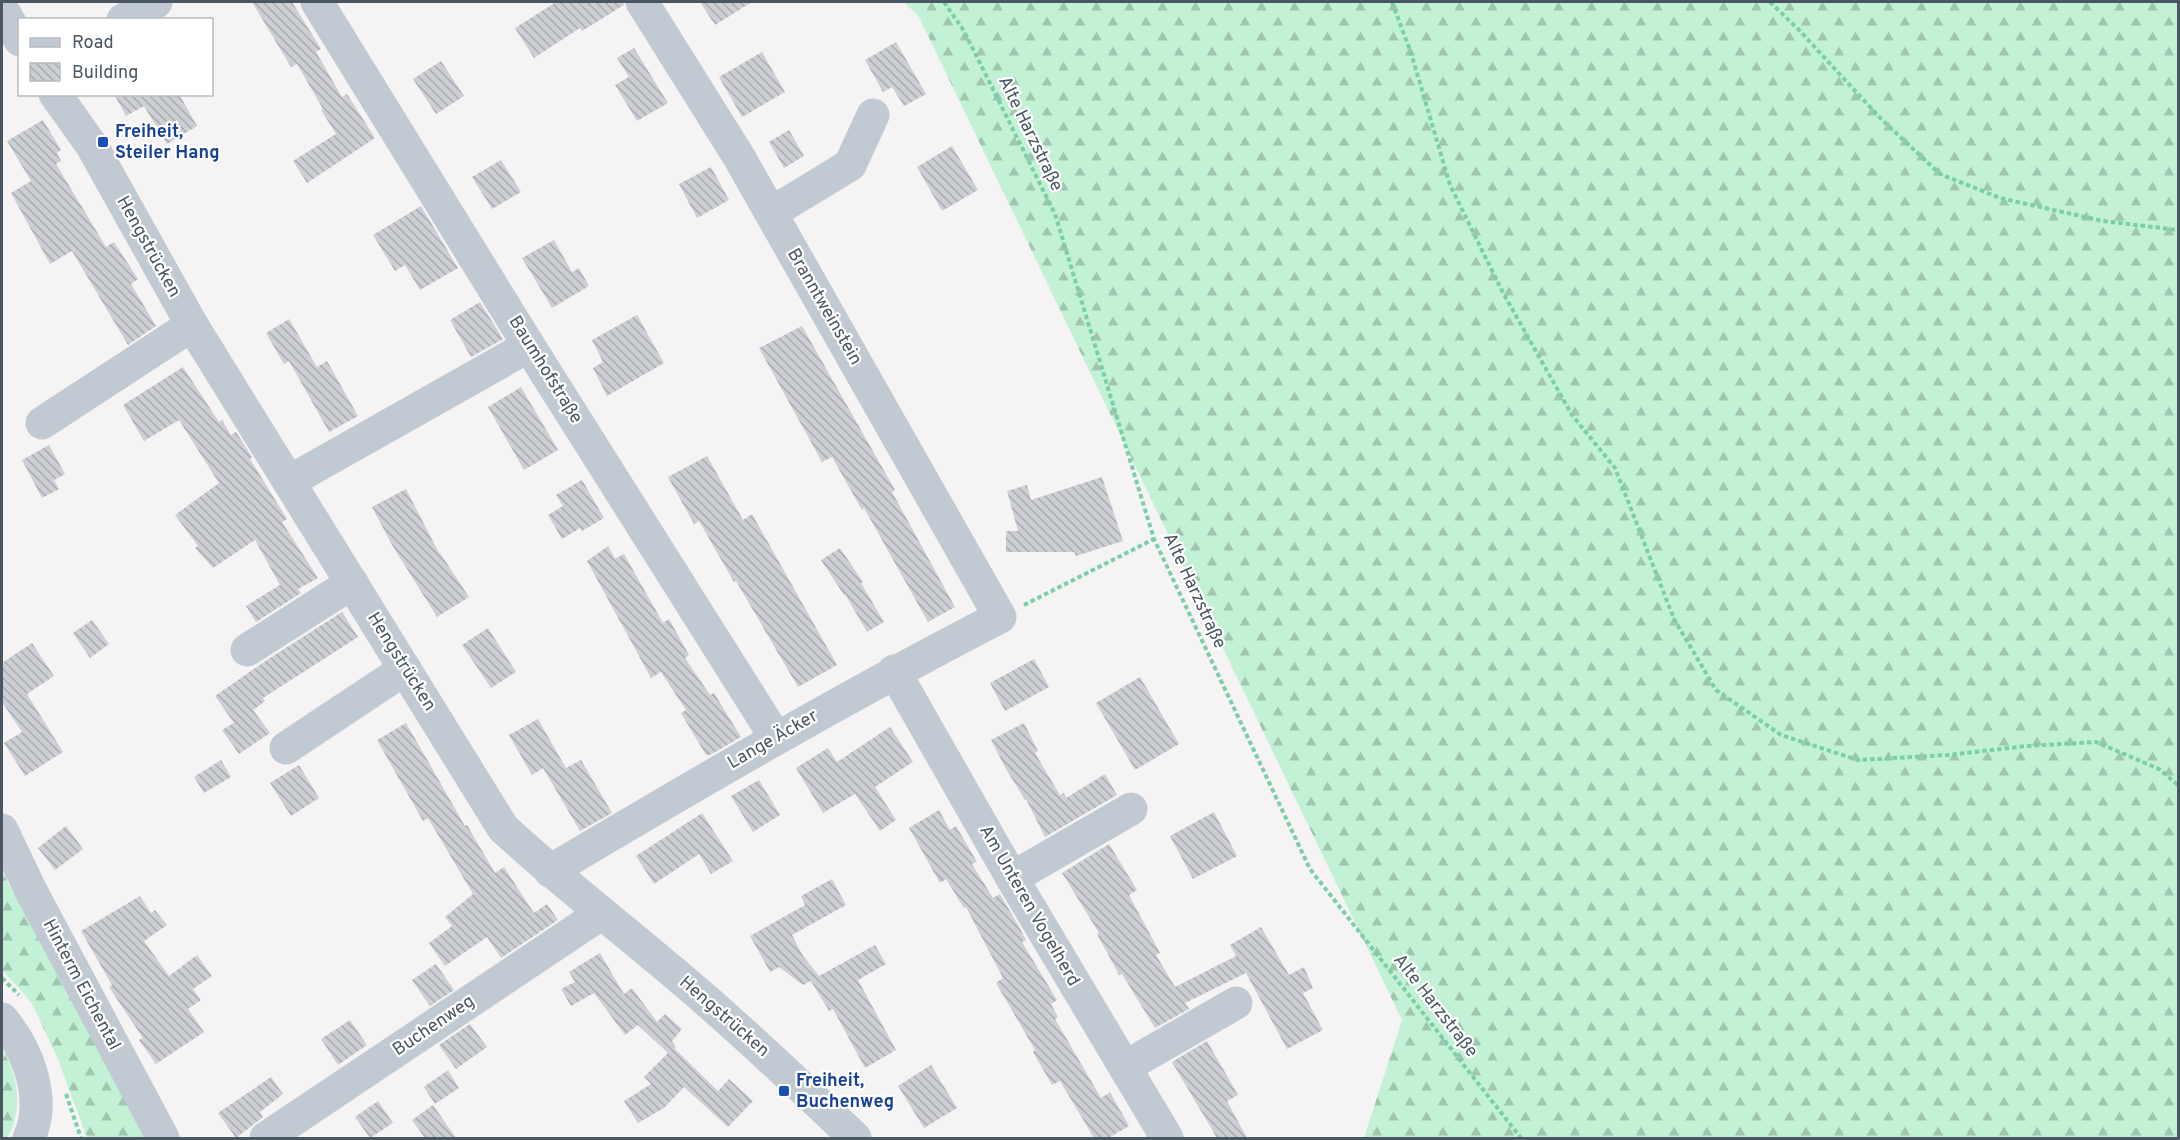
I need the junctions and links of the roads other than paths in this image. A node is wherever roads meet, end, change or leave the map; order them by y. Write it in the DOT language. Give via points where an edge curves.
graph roads {
  1 [pos="156,2"];
  2 [pos="317,2"];
  3 [pos="642,2"];
  4 [pos="2,9"];
  5 [pos="127,18"];
  6 [pos="18,37"];
  7 [pos="56,96"];
  8 [pos="873,115"];
  9 [pos="771,213"];
  10 [pos="192,325"];
  11 [pos="529,346"];
  12 [pos="42,423"];
  13 [pos="290,481"];
  14 [pos="352,582"];
  15 [pos="1000,616"];
  16 [pos="247,650"];
  17 [pos="405,669"];
  18 [pos="894,671"];
  19 [pos="776,738"];
  20 [pos="286,748"];
  21 [pos="1131,809"];
  22 [pos="2,830"];
  23 [pos="550,871"];
  24 [pos="1012,878"];
  25 [pos="602,913"];
  26 [pos="1236,1003"];
  27 [pos="2,1019"];
  28 [pos="1125,1067"];
  29 [pos="29,1138"];
  30 [pos="163,1138"];
  31 [pos="266,1138"];
  32 [pos="855,1138"];
  33 [pos="1167,1138"];
  1 -- 5 [label="street"];
  2 -- 11 [label="street, Baumhofstraße"];
  3 -- 9 [label="street, Branntweinstein"];
  4 -- 6 [label="street"];
  7 -- 10 [label="street, Hengstrücken" via="92,146"];
  8 -- 9 [label="street" via="850,165"];
  9 -- 15 [label="street, Branntweinstein"];
  10 -- 12 [label="street"];
  10 -- 13 [label="street, Hengstrücken"];
  11 -- 13 [label="street"];
  11 -- 19 [label="street, Baumhofstraße"];
  13 -- 14 [label="street, Hengstrücken"];
  14 -- 16 [label="street"];
  14 -- 17 [label="street, Hengstrücken"];
  15 -- 18 [label="street, Lange Äcker"];
  17 -- 20 [label="street"];
  17 -- 23 [label="street, Hengstrücken" via="503,828"];
  18 -- 19 [label="street, Lange Äcker"];
  18 -- 24 [label="street, Am Unteren Vogelherd"];
  19 -- 23 [label="street, Lange Äcker"];
  21 -- 24 [label="street"];
  22 -- 30 [label="street, Hinterm Eichental"];
  23 -- 25 [label="street, Hengstrücken"];
  24 -- 28 [label="street, Am Unteren Vogelherd"];
  25 -- 31 [label="street, Buchenweg"];
  25 -- 32 [label="street, Hengstrücken" via="708,1001"];
  26 -- 28 [label="street"];
  27 -- 29 [label="street" via="19,1045 34,1085 36,1115"];
  28 -- 33 [label="street, Am Unteren Vogelherd"];
}
